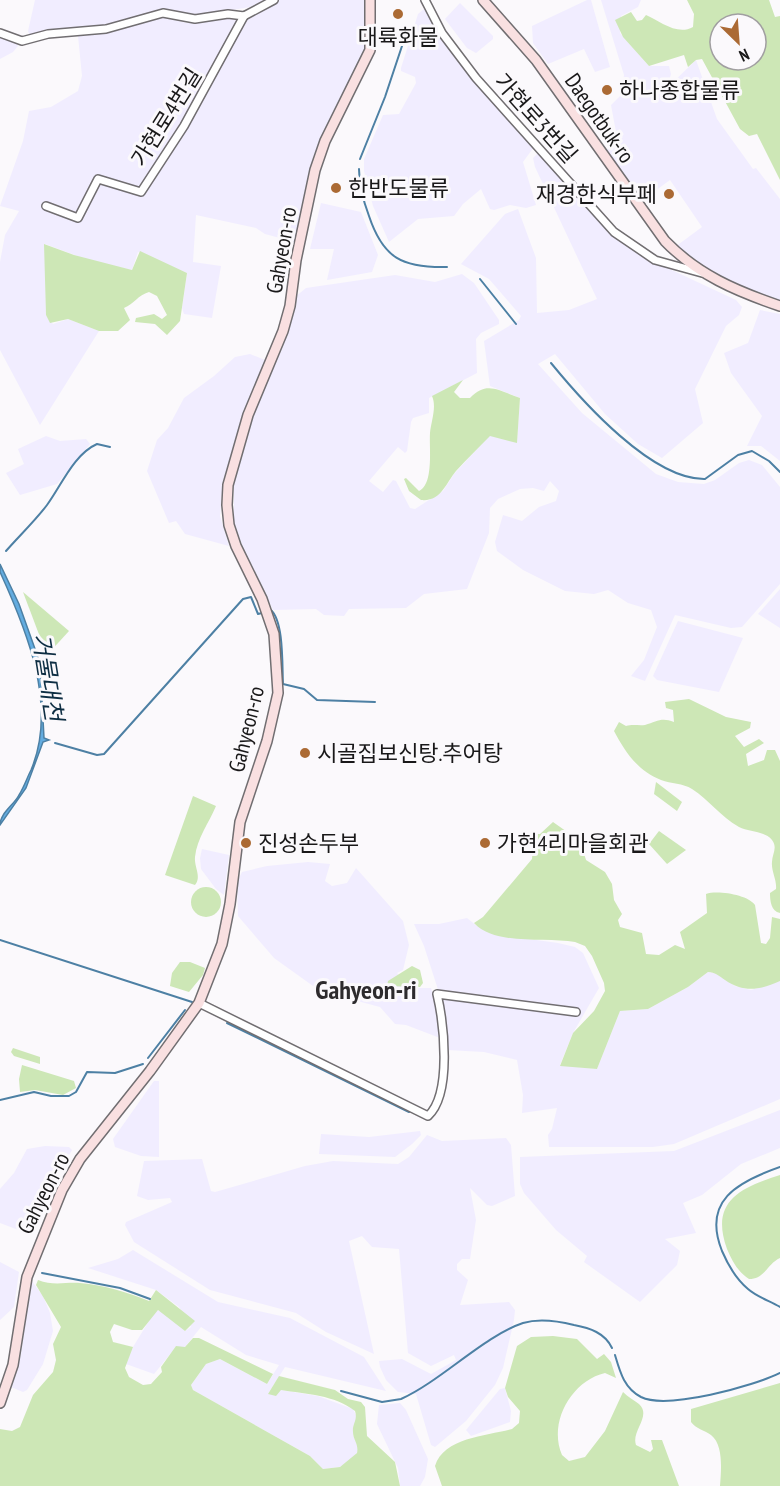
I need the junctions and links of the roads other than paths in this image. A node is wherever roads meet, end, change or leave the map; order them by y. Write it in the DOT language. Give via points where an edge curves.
graph roads {
  1 [pos="274,0"];
  2 [pos="370,0"];
  3 [pos="425,0"];
  4 [pos="483,0"];
  5 [pos="244,16"];
  6 [pos="0,33"];
  7 [pos="46,206"];
  8 [pos="702,273"];
  9 [pos="780,306"];
  10 [pos="199,1003"];
  11 [pos="576,1012"];
  12 [pos="0,1403"];
  1 -- 5 [label="street"];
  2 -- 10 [label="street, Gahyeon-ro" via="370,50 315,170 290,306 248,415 228,485 229,525 274,634 278,693 267,741 240,822 222,944"];
  3 -- 8 [label="street, 가현로3번길" via="442,33 476,78 614,232 654,260"];
  4 -- 8 [label="street, Daegotbuk-ro" via="536,60 658,233"];
  5 -- 6 [label="street" via="195,19 163,13 106,29 48,34 22,41"];
  5 -- 7 [label="street, 가현로4번길" via="184,126 141,192 98,179 78,218"];
  8 -- 9 [label="street, Daegotbuk-ro" via="722,285"];
  10 -- 11 [label="street" via="428,1116 436,1107 444,1074 444,1028 437,994"];
  10 -- 12 [label="street, Gahyeon-ro" via="80,1159 62,1190 27,1277 13,1365"];
}
